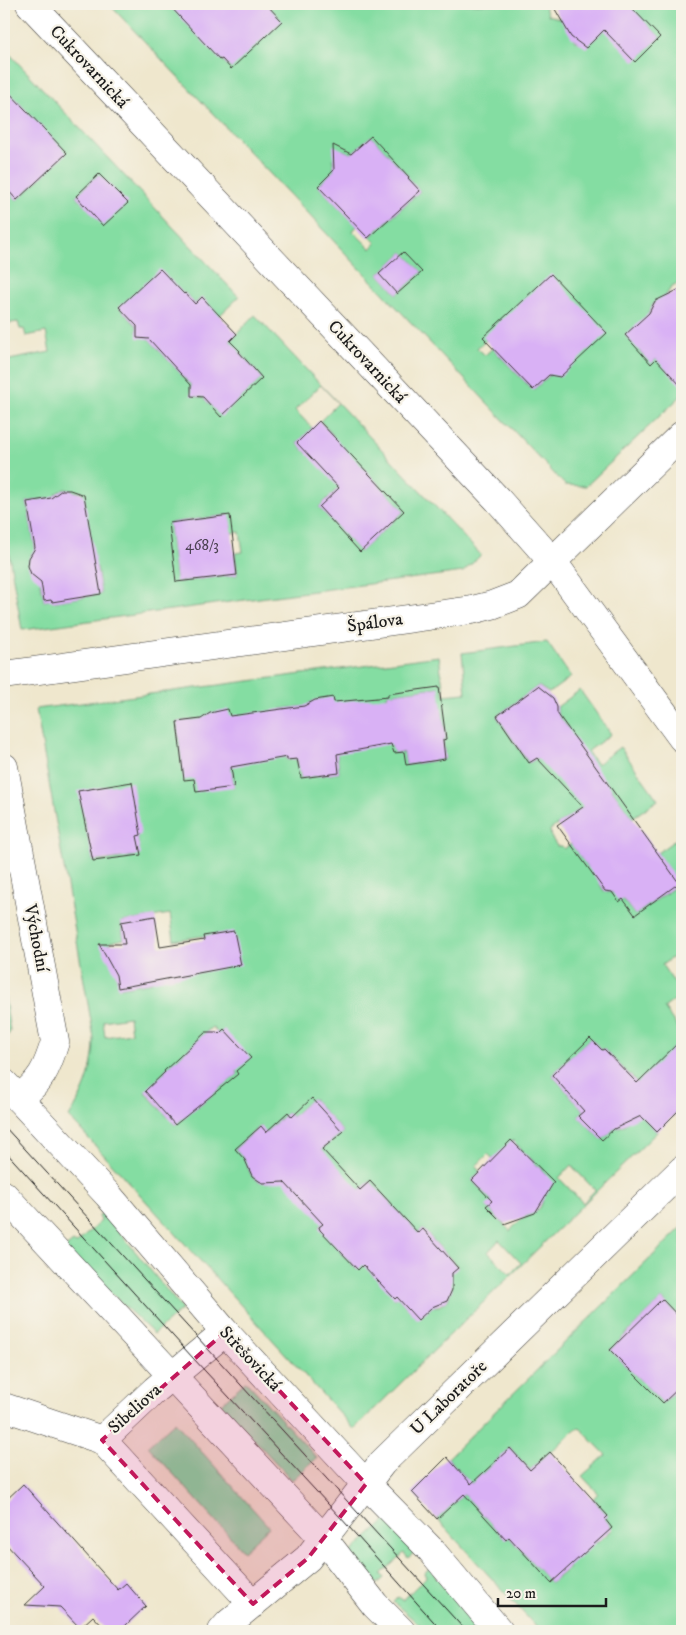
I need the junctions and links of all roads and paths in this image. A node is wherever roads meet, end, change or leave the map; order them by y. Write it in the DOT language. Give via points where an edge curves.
graph roads {
  1 [pos="30,4"];
  2 [pos="682,435"];
  3 [pos="553,562"];
  4 [pos="4,675"];
  5 [pos="682,738"];
  6 [pos="4,767"];
  7 [pos="11,1091"];
  8 [pos="682,1170"];
  9 [pos="4,1195"];
  10 [pos="225,1332"];
  11 [pos="172,1376"];
  12 [pos="4,1407"];
  13 [pos="102,1440"];
  14 [pos="366,1484"];
  15 [pos="323,1538"];
  16 [pos="253,1604"];
  17 [pos="222,1631"];
  18 [pos="401,1631"];
  19 [pos="500,1631"];
  1 -- 3 [label="street, Cukrovarnická" via="491,492"];
  2 -- 3 [label="street, Špálova"];
  3 -- 4 [label="street, Špálova" via="518,595 472,610"];
  3 -- 5 [label="street, Cukrovarnická"];
  6 -- 7 [label="street, Východní" via="55,1042 47,1068 34,1085"];
  7 -- 10 [label="street, Střešovická" via="108,1195"];
  8 -- 14 [label="street, U Laboratoře" via="382,1463"];
  9 -- 11 [label="street"];
  10 -- 11 [label="street, Sibeliova"];
  10 -- 14 [label="street, Střešovická"];
  11 -- 13 [label="street, Sibeliova"];
  11 -- 15 [label="street"];
  12 -- 13 [label="street, Sibeliova"];
  13 -- 16 [label="street"];
  14 -- 15 [label="street, U Laboratoře"];
  14 -- 19 [label="street, Střešovická" via="431,1550"];
  15 -- 16 [label="street, U Laboratoře" via="308,1558"];
  15 -- 18 [label="street" via="375,1605"];
  16 -- 17 [label="street, U Laboratoře"];
}
